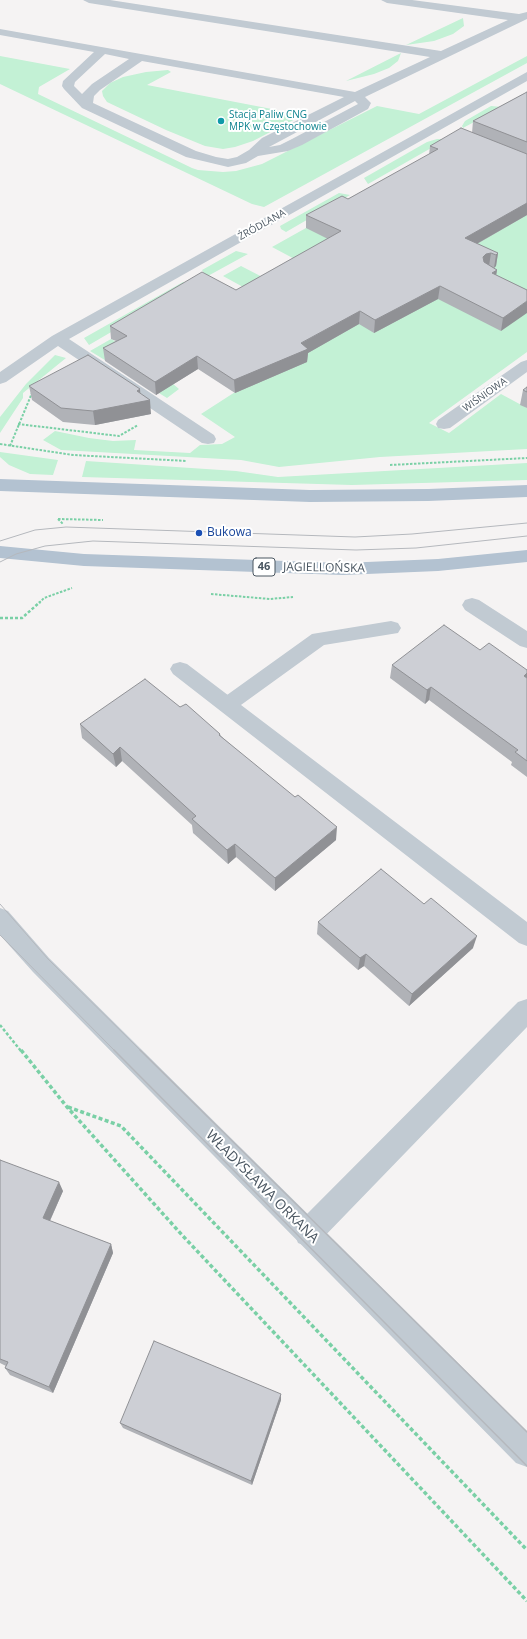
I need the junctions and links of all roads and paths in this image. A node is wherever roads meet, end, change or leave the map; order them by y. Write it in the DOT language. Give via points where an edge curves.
graph roads {
  1 [pos="89,0"];
  2 [pos="387,0"];
  3 [pos="524,16"];
  4 [pos="0,32"];
  5 [pos="103,50"];
  6 [pos="442,55"];
  7 [pos="140,57"];
  8 [pos="527,76"];
  9 [pos="356,96"];
  10 [pos="86,104"];
  11 [pos="438,126"];
  12 [pos="455,133"];
  13 [pos="58,339"];
  14 [pos="527,365"];
  15 [pos="0,379"];
  16 [pos="37,389"];
  17 [pos="18,424"];
  18 [pos="139,424"];
  19 [pos="444,424"];
  20 [pos="208,439"];
  21 [pos="0,444"];
  22 [pos="10,446"];
  23 [pos="527,458"];
  24 [pos="188,461"];
  25 [pos="384,466"];
  26 [pos="0,485"];
  27 [pos="527,491"];
  28 [pos="103,520"];
  29 [pos="63,524"];
  30 [pos="0,552"];
  31 [pos="527,556"];
  32 [pos="472,605"];
  33 [pos="0,618"];
  34 [pos="22,618"];
  35 [pos="391,628"];
  36 [pos="527,641"];
  37 [pos="180,669"];
  38 [pos="227,705"];
  39 [pos="0,918"];
  40 [pos="527,936"];
  41 [pos="527,1010"];
  42 [pos="0,1025"];
  43 [pos="67,1107"];
  44 [pos="308,1233"];
  45 [pos="527,1452"];
  46 [pos="527,1550"];
  47 [pos="527,1601"];
  1 -- 6 [label="street"];
  2 -- 3 [label="street"];
  3 -- 6 [label="street"];
  4 -- 5 [label="street"];
  5 -- 7 [label="street"];
  5 -- 10 [label="street" via="69,81 68,86"];
  6 -- 9 [label="street"];
  7 -- 9 [label="street"];
  7 -- 10 [label="street" via="96,87 88,95"];
  8 -- 11 [label="street, ŹRÓDLANA"];
  9 -- 10 [label="street" via="267,141 242,160 228,163 191,154"];
  11 -- 12 [label="street"];
  11 -- 13 [label="street, ŹRÓDLANA"];
  13 -- 15 [label="street, ŹRÓDLANA"];
  13 -- 20 [label="street"];
  14 -- 19 [label="street, WIŚNIOWA"];
  16 -- 17 [label="path" via="32,394"];
  17 -- 18 [label="path" via="119,436"];
  17 -- 22 [label="path"];
  21 -- 22 [label="path"];
  22 -- 24 [label="path" via="73,454"];
  23 -- 25 [label="path"];
  26 -- 27 [label="main road" via="310,496"];
  28 -- 29 [label="path" via="58,519"];
  30 -- 31 [label="main road, JAGIELLOŃSKA / 46" via="84,560 343,569 438,565"];
  32 -- 36 [label="street"];
  33 -- 34 [label="path"];
  35 -- 38 [label="street" via="319,639"];
  37 -- 38 [label="street"];
  38 -- 40 [label="street"];
  39 -- 44 [label="street, WŁADYSŁAWA ORKANA" via="41,965"];
  41 -- 44 [label="street"];
  42 -- 43 [label="path"];
  43 -- 46 [label="path" via="121,1126"];
  43 -- 47 [label="path" via="182,1235"];
  44 -- 45 [label="street, WŁADYSŁAWA ORKANA"];
}
